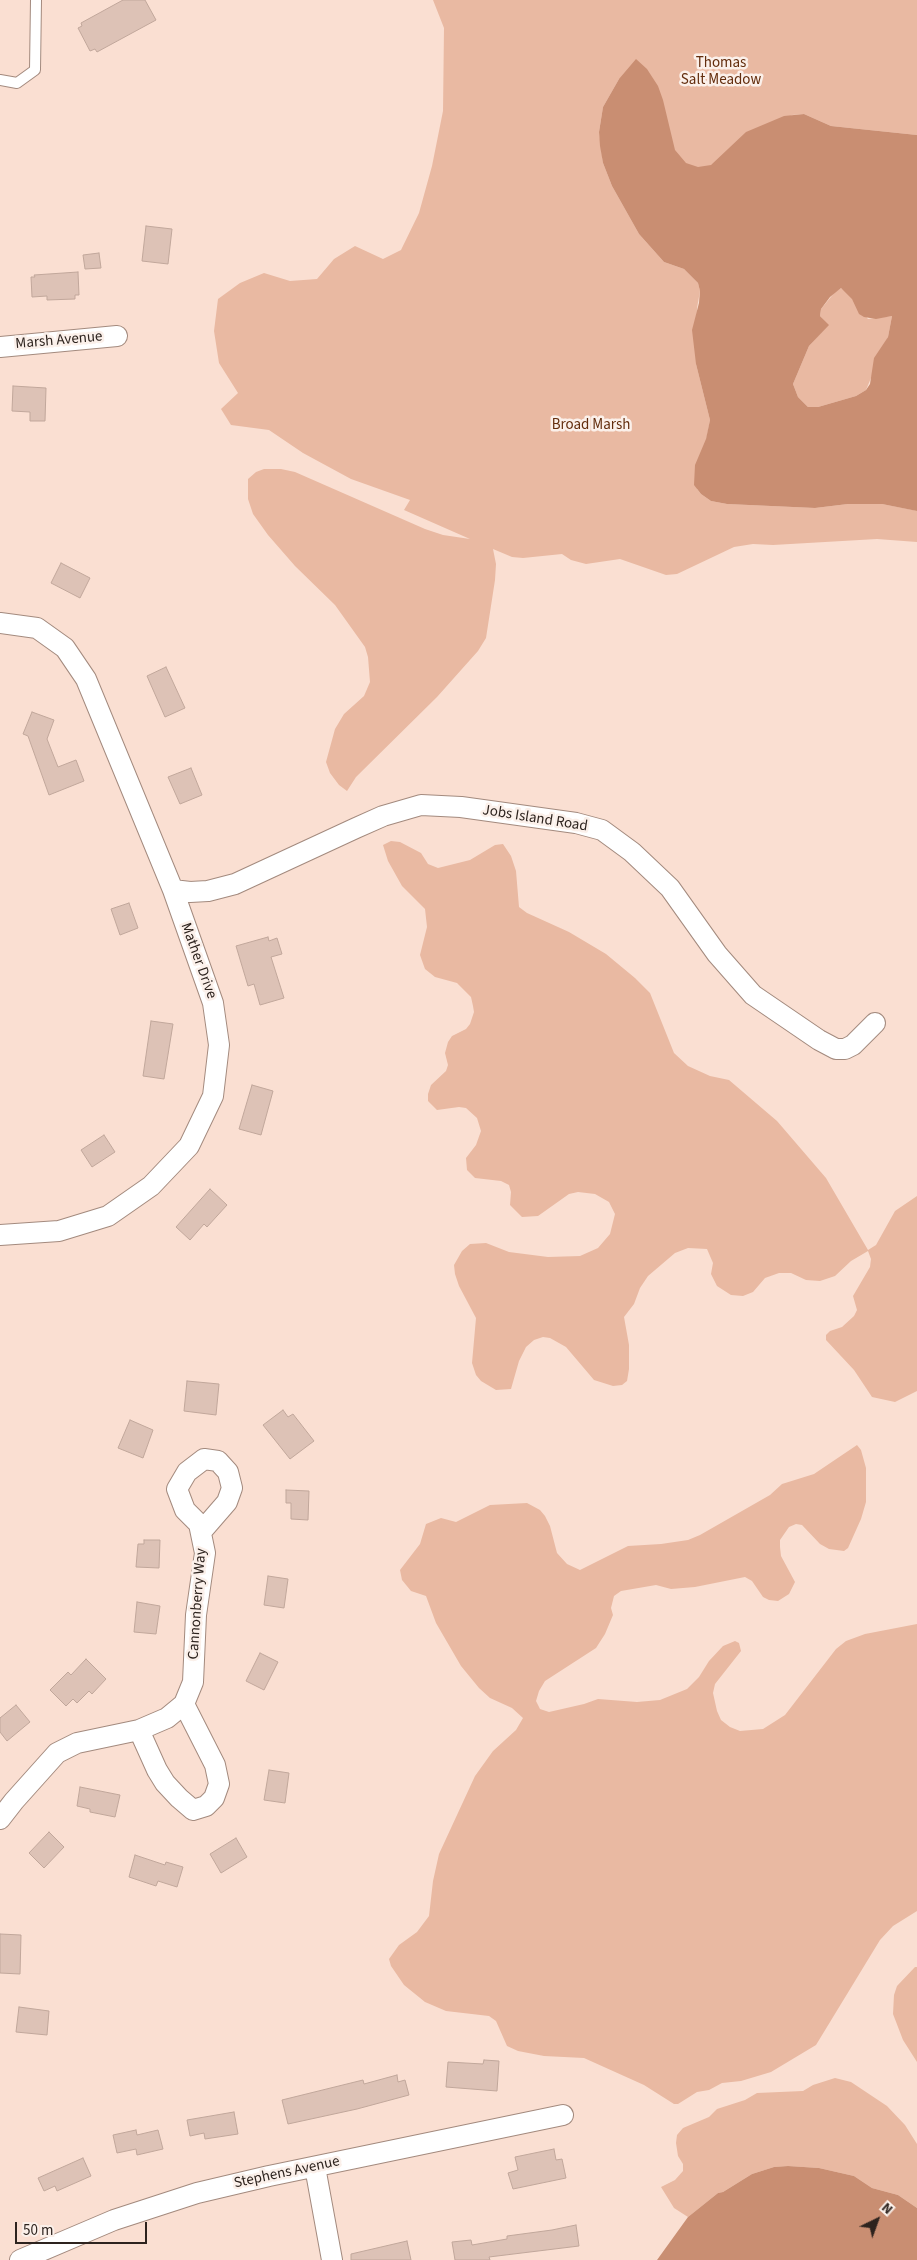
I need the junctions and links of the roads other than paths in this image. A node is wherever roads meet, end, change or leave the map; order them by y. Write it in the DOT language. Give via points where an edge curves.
graph roads {
  1 [pos="36,0"];
  2 [pos="0,80"];
  3 [pos="117,336"];
  4 [pos="0,346"];
  5 [pos="0,623"];
  6 [pos="173,890"];
  7 [pos="875,1022"];
  8 [pos="0,1235"];
  9 [pos="201,1532"];
  10 [pos="184,1704"];
  11 [pos="139,1730"];
  12 [pos="0,1819"];
  13 [pos="563,2115"];
  14 [pos="315,2167"];
  15 [pos="20,2260"];
  16 [pos="332,2260"];
  1 -- 2 [label="lane" via="35,70 17,83"];
  3 -- 4 [label="street, Marsh Avenue"];
  5 -- 6 [label="street, Mather Drive" via="37,628 65,648 86,678"];
  6 -- 7 [label="street, Jobs Island Road" via="208,891 235,884 374,820 421,805 461,807 576,824 602,830 632,852 670,888 717,954 753,995 819,1040 836,1048 845,1048 853,1045"];
  6 -- 8 [label="street, Mather Drive" via="213,1003 219,1045 213,1096 189,1146 151,1186 108,1216 59,1231"];
  9 -- 10 [label="street, Cannonberry Way" via="205,1552 196,1615 193,1682"];
  10 -- 11 [label="street" via="167,1718"];
  10 -- 11 [label="street" via="215,1764 218,1784 214,1798 206,1806 193,1810 166,1784"];
  11 -- 12 [label="street" via="77,1743 57,1752"];
  13 -- 14 [label="street, Stephens Avenue"];
  14 -- 15 [label="street, Stephens Avenue" via="162,2203"];
  14 -- 16 [label="street"];
}
